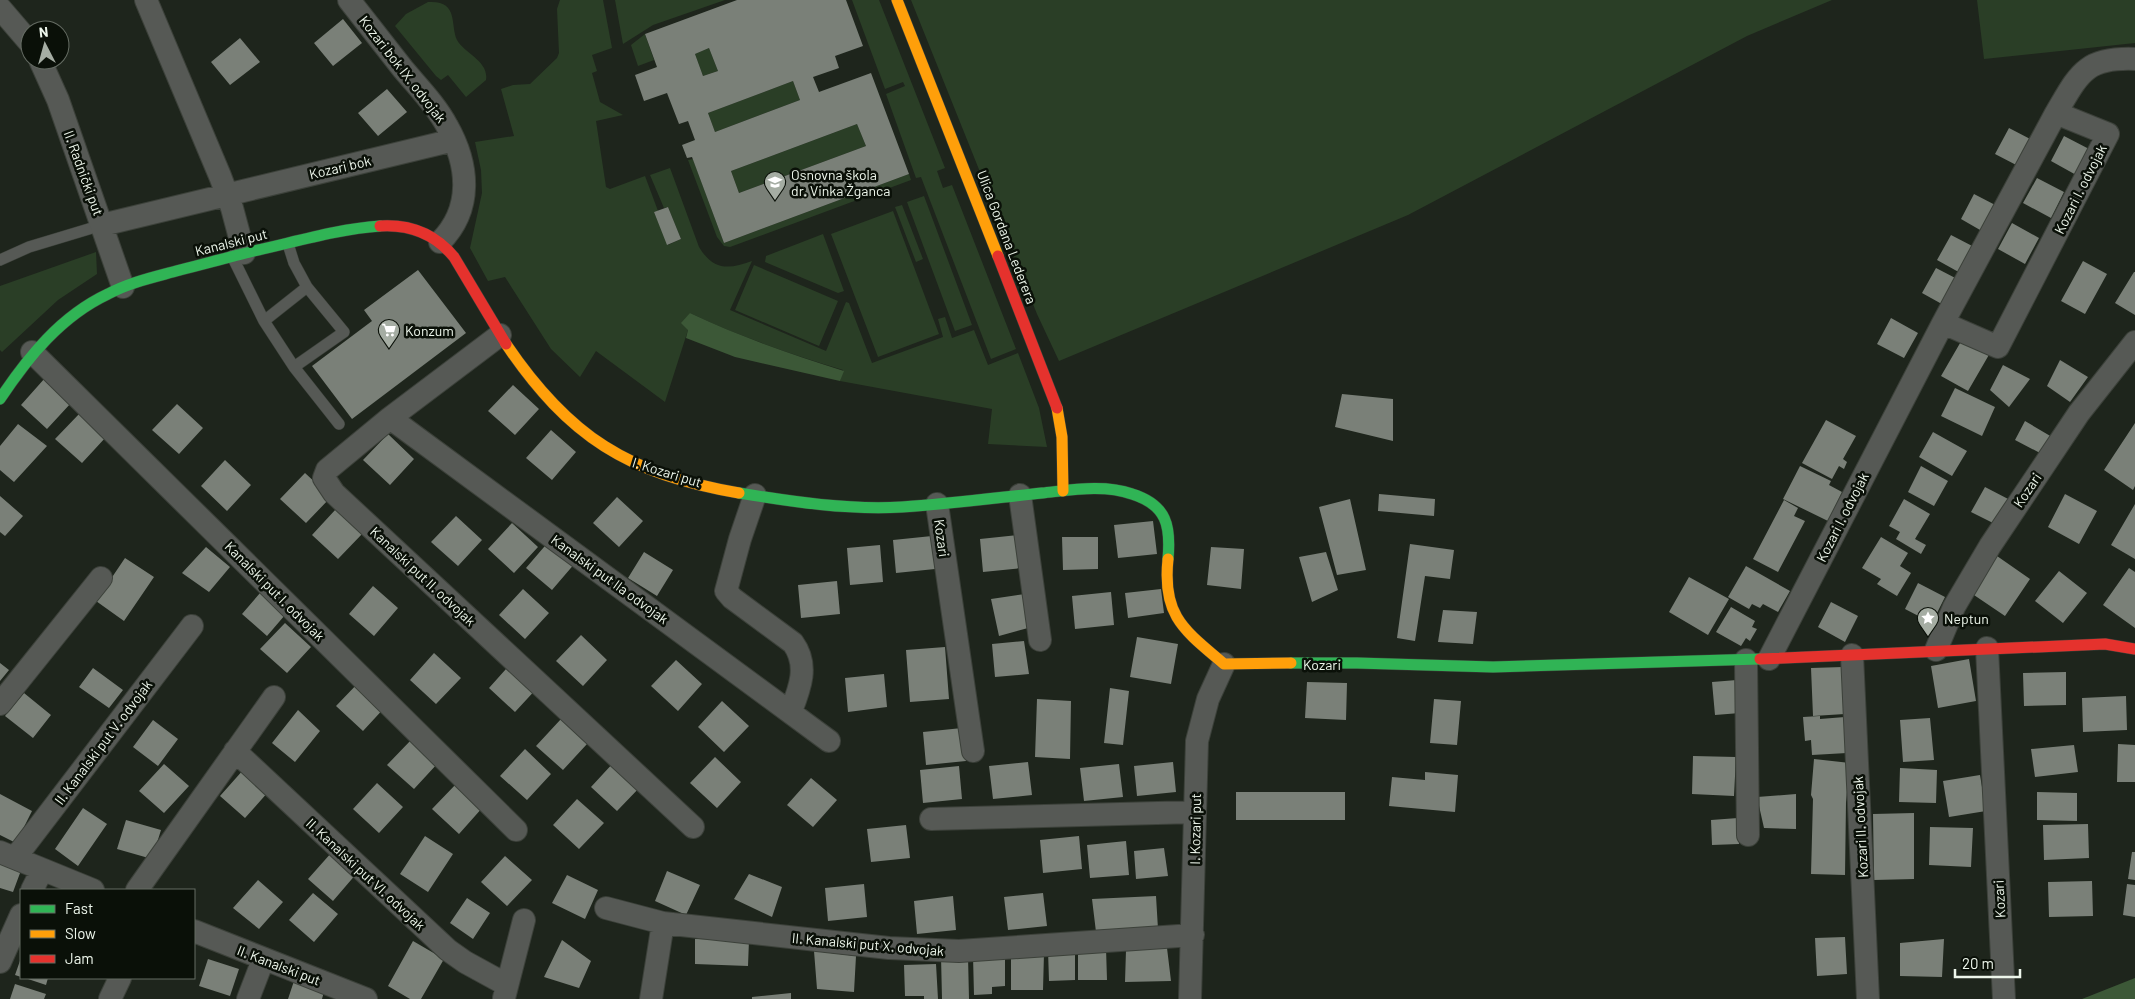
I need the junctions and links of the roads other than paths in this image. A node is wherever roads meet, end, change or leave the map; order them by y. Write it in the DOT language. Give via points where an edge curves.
graph roads {
  1 [pos="146,0"];
  2 [pos="349,0"];
  3 [pos="897,0"];
  4 [pos="0,8"];
  5 [pos="20,31"];
  6 [pos="2135,59"];
  7 [pos="44,70"];
  8 [pos="2056,113"];
  9 [pos="454,140"];
  10 [pos="226,194"];
  11 [pos="102,225"];
  12 [pos="440,242"];
  13 [pos="288,244"];
  14 [pos="238,255"];
  15 [pos="0,260"];
  16 [pos="122,287"];
  17 [pos="306,287"];
  18 [pos="481,303"];
  19 [pos="264,321"];
  20 [pos="1943,323"];
  21 [pos="500,335"];
  22 [pos="2135,342"];
  23 [pos="32,352"];
  24 [pos="294,368"];
  25 [pos="0,399"];
  26 [pos="390,418"];
  27 [pos="339,424"];
  28 [pos="1063,491"];
  29 [pos="755,495"];
  30 [pos="1020,495"];
  31 [pos="937,504"];
  32 [pos="833,507"];
  33 [pos="101,578"];
  34 [pos="192,626"];
  35 [pos="1040,640"];
  36 [pos="1987,648"];
  37 [pos="2135,649"];
  38 [pos="1936,650"];
  39 [pos="1852,655"];
  40 [pos="1769,659"];
  41 [pos="1746,660"];
  42 [pos="1224,664"];
  43 [pos="274,697"];
  44 [pos="0,704"];
  45 [pos="791,711"];
  46 [pos="829,741"];
  47 [pos="235,751"];
  48 [pos="973,751"];
  49 [pos="1195,812"];
  50 [pos="931,818"];
  51 [pos="693,827"];
  52 [pos="516,830"];
  53 [pos="1748,834"];
  54 [pos="7,855"];
  55 [pos="42,870"];
  56 [pos="32,889"];
  57 [pos="90,889"];
  58 [pos="138,889"];
  59 [pos="606,908"];
  60 [pos="20,917"];
  61 [pos="524,920"];
  62 [pos="663,923"];
  63 [pos="195,931"];
  64 [pos="1193,935"];
  65 [pos="263,960"];
  66 [pos="0,962"];
  67 [pos="120,979"];
  68 [pos="505,992"];
  69 [pos="110,999"];
  70 [pos="248,999"];
  71 [pos="366,999"];
  72 [pos="651,999"];
  73 [pos="1190,999"];
  74 [pos="1868,999"];
  75 [pos="2004,999"];
  1 -- 10 [label="street"];
  2 -- 9 [label="street, Kozari bok IX. odvojak" via="437,111"];
  3 -- 28 [label="street, Ulica Gordana Lederera" via="1056,403 1062,437"];
  4 -- 5 [label="street"];
  6 -- 8 [label="street" via="2100,62 2084,70"];
  7 -- 11 [label="street, II. Radnički put"];
  8 -- 20 [label="street, Kozari I. odvojak"];
  8 -- 20 [label="street, Kozari I. odvojak" via="2108,134 1998,347"];
  9 -- 10 [label="street, Kozari bok"];
  9 -- 12 [label="street, Kozari bok IX. odvojak" via="464,198 455,225"];
  10 -- 11 [label="street, Kozari bok"];
  10 -- 14 [label="street"];
  11 -- 15 [label="lane" via="37,244"];
  11 -- 16 [label="street, II. Radnički put"];
  12 -- 13 [label="street, Kanalski put" via="412,228 396,226 372,227"];
  12 -- 18 [label="street, Kanalski put" via="454,257"];
  13 -- 14 [label="street, Kanalski put"];
  13 -- 17 [label="lane"];
  14 -- 16 [label="street, Kanalski put"];
  14 -- 19 [label="lane"];
  16 -- 23 [label="street, Kanalski put" via="78,312"];
  17 -- 19 [label="lane"];
  17 -- 24 [label="lane" via="344,332"];
  18 -- 21 [label="street, I. Kozari put"];
  19 -- 24 [label="lane"];
  20 -- 40 [label="street, Kozari I. odvojak"];
  21 -- 26 [label="street, Kanalski put II. odvojak"];
  21 -- 29 [label="street, I. Kozari put" via="550,401 593,439 619,456 679,479"];
  22 -- 38 [label="street, Kozari" via="2079,412 1990,546 1954,607"];
  23 -- 25 [label="street, Kanalski put"];
  23 -- 52 [label="street, Kanalski put I. odvojak"];
  24 -- 27 [label="lane"];
  26 -- 45 [label="street, Kanalski put IIa odvojak"];
  26 -- 51 [label="street, Kanalski put II. odvojak" via="327,470 324,478 334,493"];
  28 -- 30 [label="street, Kozari"];
  28 -- 42 [label="street, Kozari" via="1118,491 1133,494 1156,506 1166,518 1170,533 1166,588 1174,614 1194,638"];
  29 -- 32 [label="street, I. Kozari put"];
  29 -- 45 [label="street" via="726,591 793,642 800,651 802,680"];
  30 -- 31 [label="street, Kozari"];
  30 -- 35 [label="street"];
  31 -- 32 [label="street, Kozari"];
  31 -- 48 [label="street, Kozari"];
  33 -- 44 [label="street"];
  34 -- 54 [label="street, II. Kanalski put V. odvojak"];
  36 -- 37 [label="street, Kozari" via="2105,644"];
  36 -- 38 [label="street, Kozari"];
  36 -- 75 [label="street, Kozari"];
  38 -- 39 [label="street, Kozari"];
  39 -- 40 [label="street, Kozari"];
  39 -- 74 [label="street, Kozari II. odvojak"];
  40 -- 41 [label="street, Kozari"];
  41 -- 42 [label="street, Kozari" via="1492,667"];
  41 -- 53 [label="street"];
  42 -- 49 [label="street, I. Kozari put" via="1208,699 1197,741"];
  43 -- 47 [label="street"];
  45 -- 46 [label="street, Kanalski put IIa odvojak"];
  47 -- 58 [label="street"];
  47 -- 68 [label="street, II. Kanalski put VI. odvojak" via="448,950"];
  49 -- 50 [label="street"];
  49 -- 64 [label="street, I. Kozari put"];
  54 -- 55 [label="street"];
  55 -- 56 [label="street"];
  55 -- 57 [label="street"];
  59 -- 62 [label="street, II. Kanalski put X. odvojak"];
  60 -- 66 [label="street"];
  61 -- 68 [label="street"];
  62 -- 64 [label="street, II. Kanalski put X. odvojak" via="889,948 958,951"];
  62 -- 72 [label="street"];
  63 -- 65 [label="street, II. Kanalski put"];
  64 -- 73 [label="street, I. Kozari put"];
  65 -- 70 [label="street"];
  65 -- 71 [label="street, II. Kanalski put"];
  67 -- 69 [label="street"];
}
